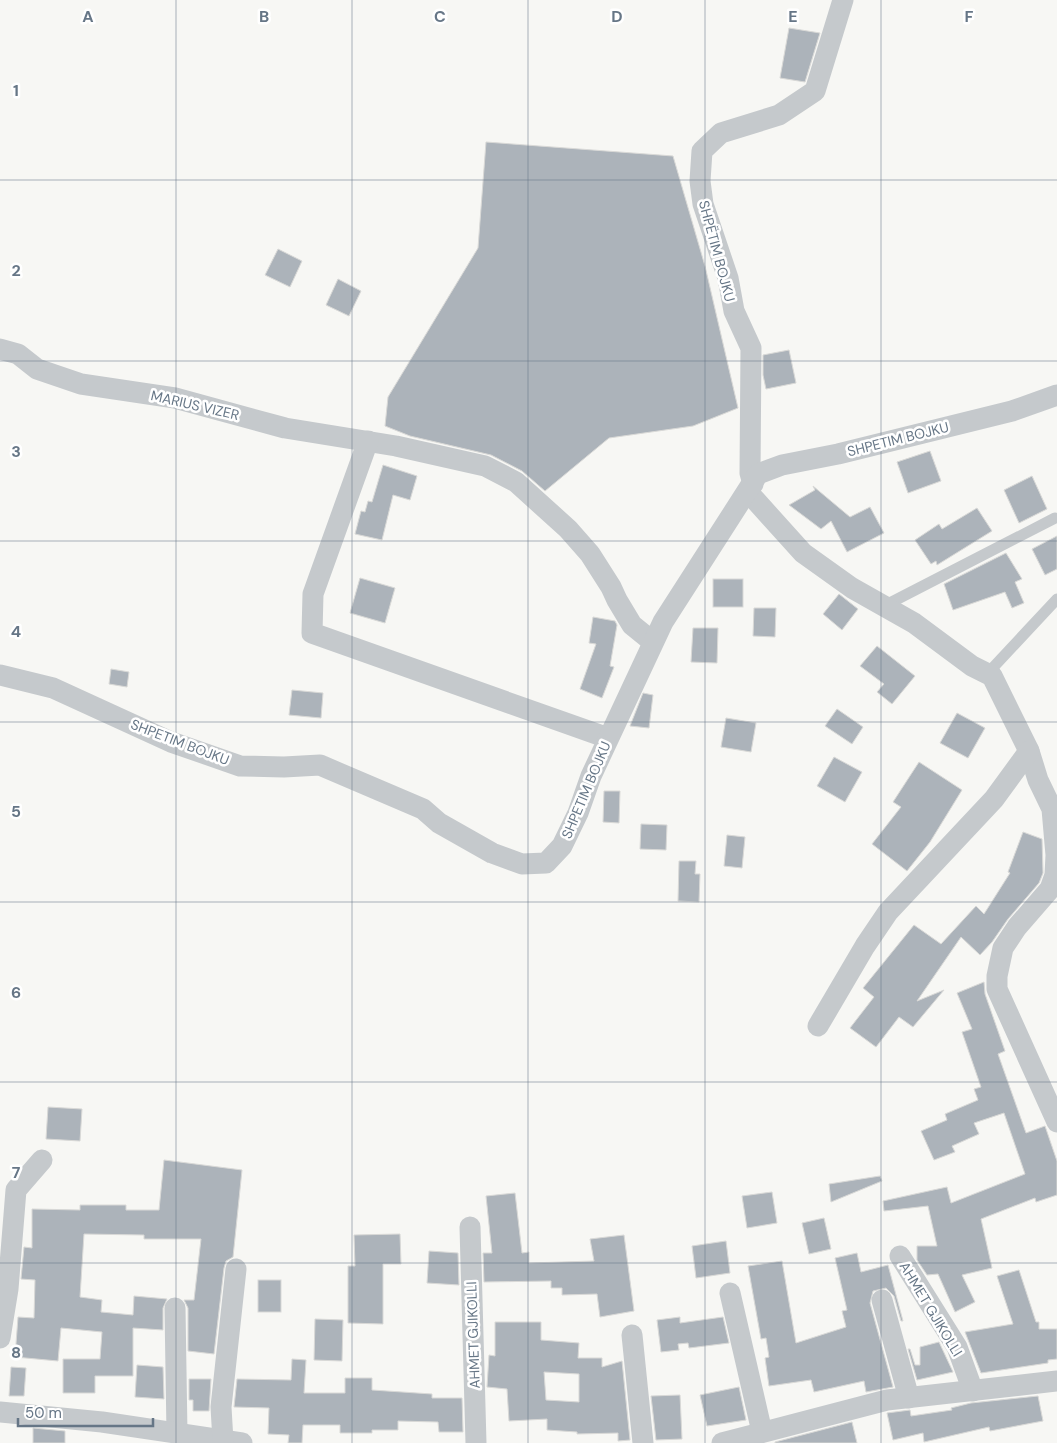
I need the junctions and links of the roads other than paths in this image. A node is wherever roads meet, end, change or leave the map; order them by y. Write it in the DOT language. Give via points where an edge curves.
graph roads {
  1 [pos="843,0"];
  2 [pos="0,349"];
  3 [pos="1057,395"];
  4 [pos="368,441"];
  5 [pos="751,488"];
  6 [pos="1054,518"];
  7 [pos="1057,599"];
  8 [pos="884,606"];
  9 [pos="653,642"];
  10 [pos="986,674"];
  11 [pos="0,675"];
  12 [pos="608,738"];
  13 [pos="1029,751"];
  14 [pos="818,1026"];
  15 [pos="1057,1122"];
  16 [pos="42,1160"];
  17 [pos="470,1227"];
  18 [pos="900,1256"];
  19 [pos="236,1269"];
  20 [pos="730,1293"];
  21 [pos="882,1300"];
  22 [pos="176,1308"];
  23 [pos="632,1335"];
  24 [pos="0,1338"];
  25 [pos="1057,1381"];
  26 [pos="973,1391"];
  27 [pos="908,1398"];
  28 [pos="0,1412"];
  29 [pos="762,1432"];
  30 [pos="177,1434"];
  31 [pos="233,1442"];
  32 [pos="476,1443"];
  33 [pos="643,1443"];
  34 [pos="722,1443"];
  1 -- 5 [label="street, SHPËTIM BOJKU" via="815,91 779,116 721,133 702,151 700,181 703,204 728,278 734,311 751,348"];
  2 -- 4 [label="street, MARIUS VIZER" via="18,354 37,369 81,384 175,398 286,428"];
  3 -- 5 [label="street, SHPETIM BOJKU" via="1012,411 782,465 758,474"];
  4 -- 9 [label="street, MARIUS VIZER" via="485,466 516,482 579,542 612,586 616,600 632,625"];
  4 -- 12 [label="street" via="314,594 312,633"];
  5 -- 8 [label="street" via="803,553"];
  5 -- 9 [label="street, SHPETIM BOJKU"];
  6 -- 8 [label="lane"];
  7 -- 10 [label="lane"];
  8 -- 10 [label="street"];
  9 -- 12 [label="street, SHPETIM BOJKU"];
  10 -- 13 [label="street" via="992,676"];
  11 -- 12 [label="street, SHPETIM BOJKU" via="53,688 171,742 240,766 320,765 423,809 439,823 492,853 522,864 546,863 562,846"];
  13 -- 14 [label="street" via="994,799 888,912"];
  13 -- 15 [label="street" via="1052,809 1055,875 1050,888 1003,948 997,988"];
  16 -- 24 [label="street" via="16,1190 8,1289"];
  17 -- 32 [label="street, AHMET GJIKOLLI"];
  18 -- 26 [label="street, AHMET GJIKOLLI" via="957,1347"];
  19 -- 31 [label="street" via="221,1407"];
  20 -- 29 [label="street"];
  21 -- 27 [label="street"];
  22 -- 30 [label="street"];
  23 -- 33 [label="street"];
  25 -- 26 [label="street"];
  26 -- 27 [label="street"];
  27 -- 29 [label="street" via="887,1400"];
  28 -- 30 [label="street" via="102,1422"];
  29 -- 34 [label="street"];
  30 -- 31 [label="street"];
}
